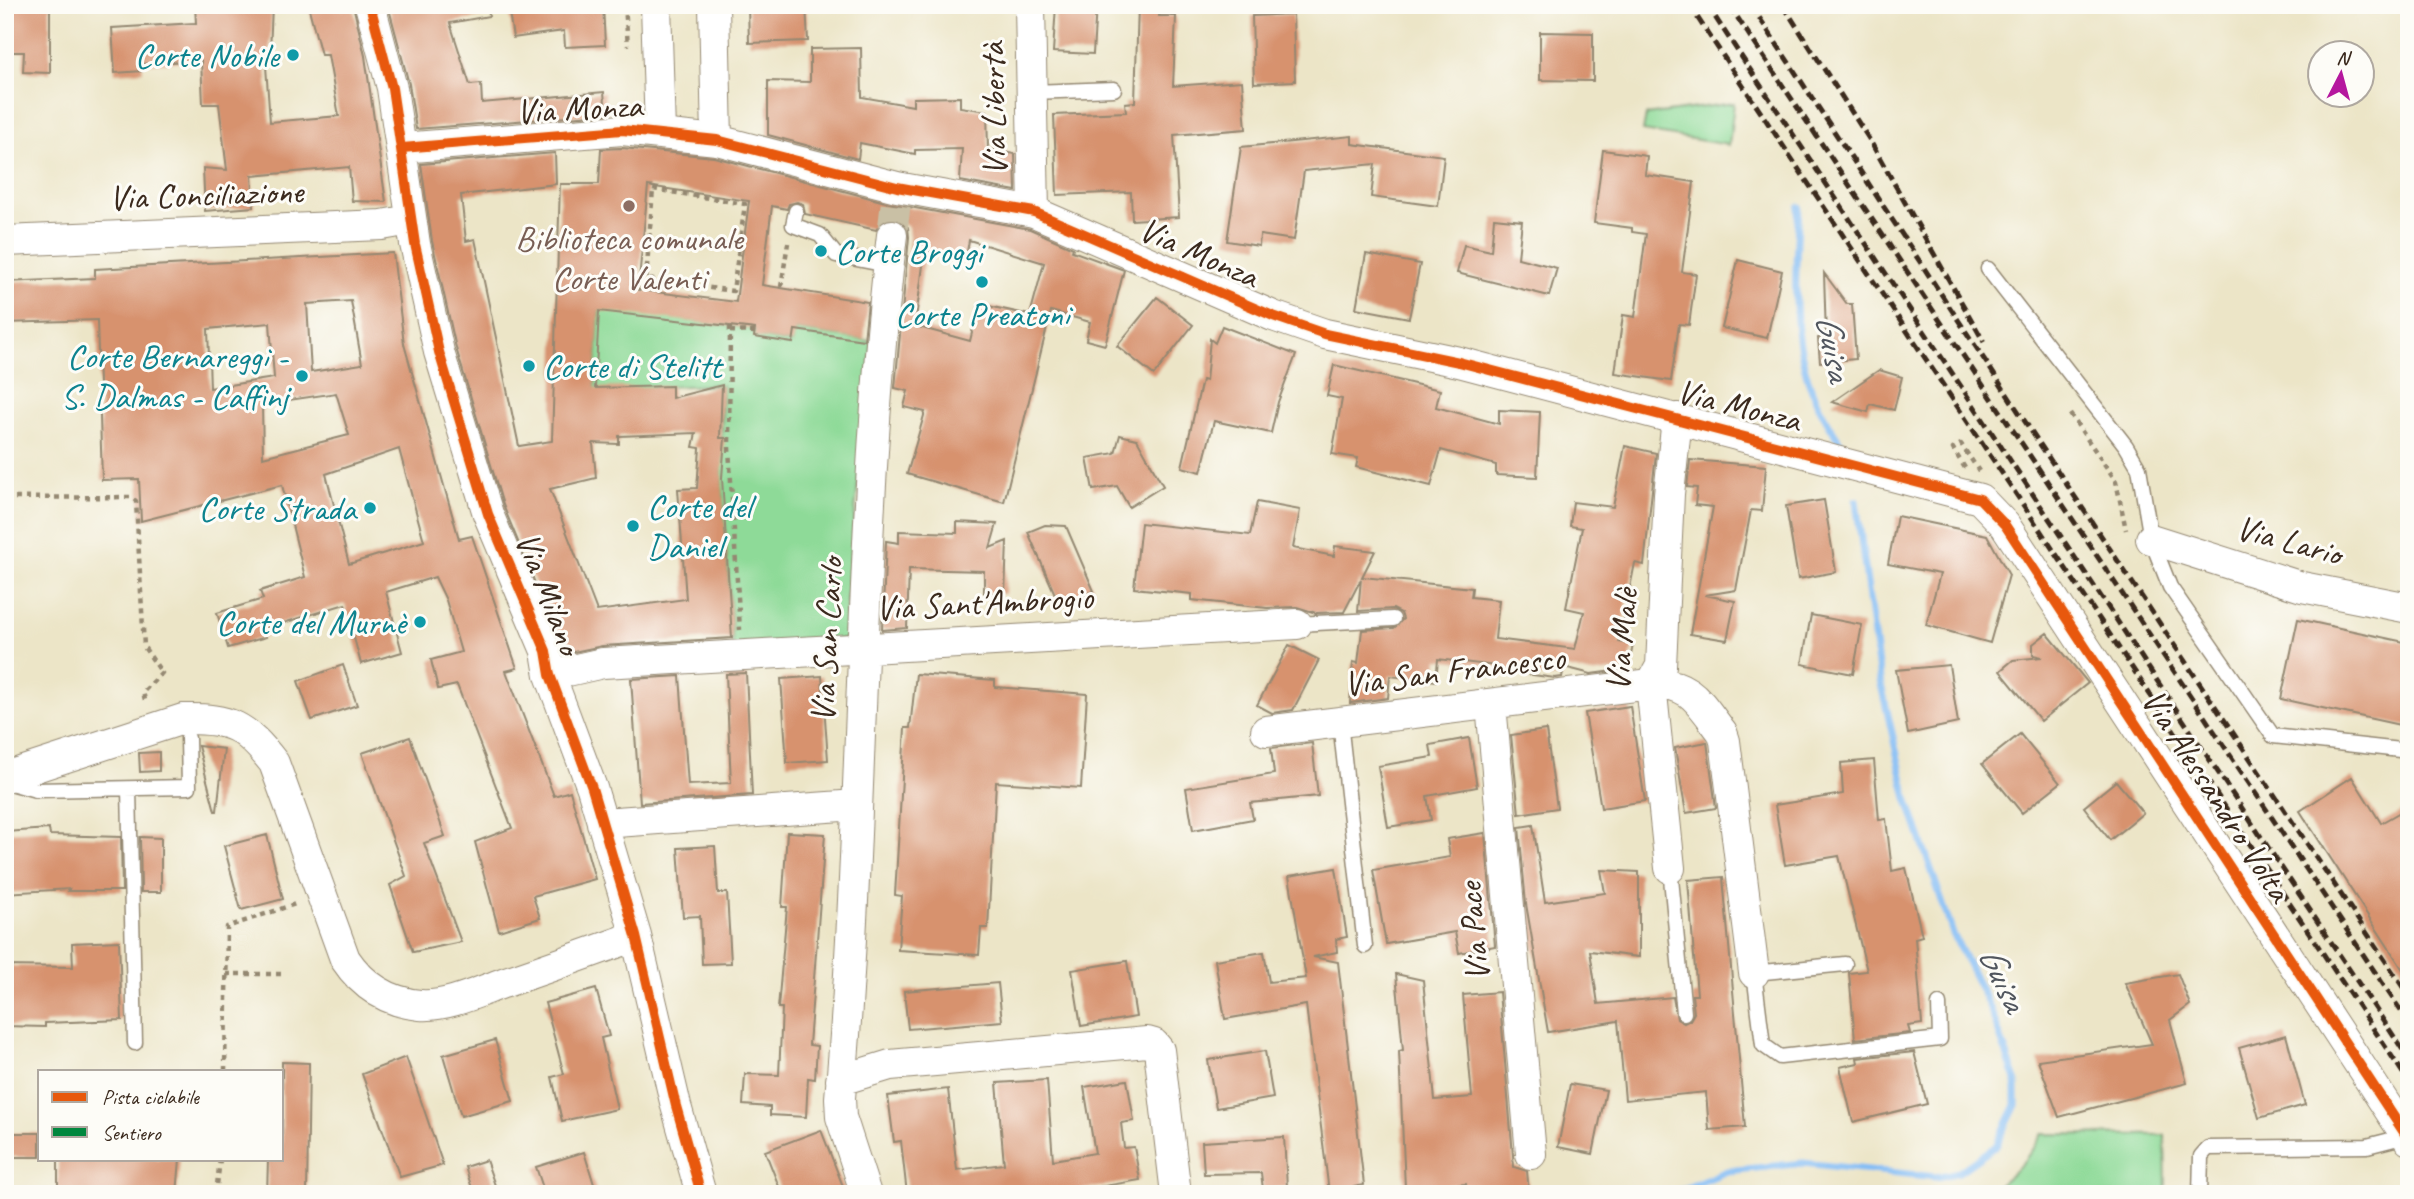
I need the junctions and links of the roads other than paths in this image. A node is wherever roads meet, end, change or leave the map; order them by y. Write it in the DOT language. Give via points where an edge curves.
graph roads {
  1 [pos="370,5"];
  2 [pos="656,5"];
  3 [pos="714,5"];
  4 [pos="1030,5"];
  5 [pos="1114,89"];
  6 [pos="1032,92"];
  7 [pos="660,132"];
  8 [pos="716,140"];
  9 [pos="402,148"];
  10 [pos="1034,212"];
  11 [pos="794,218"];
  12 [pos="410,220"];
  13 [pos="892,234"];
  14 [pos="5,241"];
  15 [pos="877,263"];
  16 [pos="1988,269"];
  17 [pos="1677,418"];
  18 [pos="1973,482"];
  19 [pos="2151,539"];
  20 [pos="2409,608"];
  21 [pos="1393,619"];
  22 [pos="1297,625"];
  23 [pos="865,647"];
  24 [pos="551,675"];
  25 [pos="1651,684"];
  26 [pos="1491,704"];
  27 [pos="1340,722"];
  28 [pos="1266,731"];
  29 [pos="188,738"];
  30 [pos="2409,751"];
  31 [pos="5,779"];
  32 [pos="129,789"];
  33 [pos="856,805"];
  34 [pos="602,823"];
  35 [pos="1670,868"];
  36 [pos="636,936"];
  37 [pos="1365,946"];
  38 [pos="1845,964"];
  39 [pos="1754,973"];
  40 [pos="1939,1004"];
  41 [pos="1684,1013"];
  42 [pos="135,1043"];
  43 [pos="844,1050"];
  44 [pos="890,1065"];
  45 [pos="841,1080"];
  46 [pos="2407,1138"];
  47 [pos="1531,1154"];
  48 [pos="701,1194"];
  49 [pos="866,1194"];
  50 [pos="1176,1194"];
  51 [pos="2200,1194"];
  1 -- 9 [label="street, Via Milano"];
  2 -- 7 [label="street"];
  3 -- 8 [label="street"];
  4 -- 6 [label="street, Via Libertà"];
  5 -- 6 [label="lane"];
  6 -- 10 [label="street, Via Libertà"];
  7 -- 8 [label="street, Via Monza"];
  7 -- 9 [label="street, Via Monza" via="622,130"];
  8 -- 10 [label="street, Via Monza" via="897,190"];
  9 -- 12 [label="street, Via Milano"];
  10 -- 17 [label="street, Via Monza" via="1273,316 1325,334 1459,362"];
  11 -- 15 [label="lane" via="820,235 836,255"];
  12 -- 14 [label="street, Via Conciliazione" via="382,225"];
  12 -- 24 [label="street, Via Milano" via="461,431 488,514 546,651"];
  13 -- 23 [label="street, Via San Carlo" via="872,443"];
  16 -- 19 [label="lane" via="2126,446 2139,468"];
  17 -- 18 [label="street, Via Monza"];
  17 -- 25 [label="street, Via Malè" via="1661,666"];
  18 -- 46 [label="street, Via Alessandro Volta" via="1980,499 2006,525"];
  19 -- 20 [label="street, Via Lario" via="2302,587"];
  19 -- 30 [label="lane" via="2170,587 2273,736"];
  21 -- 22 [label="lane"];
  22 -- 23 [label="street, Via Sant'Ambrogio"];
  23 -- 24 [label="street, Via Sant'Ambrogio" via="603,663"];
  23 -- 33 [label="street, Via San Carlo"];
  24 -- 34 [label="street, Via Milano"];
  25 -- 26 [label="street, Via San Francesco"];
  25 -- 35 [label="street, Via Malè"];
  25 -- 39 [label="street, Via San Francesco" via="1681,686 1722,732"];
  26 -- 27 [label="street, Via San Francesco"];
  26 -- 47 [label="street, Via Pace"];
  27 -- 28 [label="street, Via San Francesco"];
  27 -- 37 [label="lane"];
  29 -- 32 [label="lane" via="189,787"];
  31 -- 32 [label="lane" via="36,790"];
  31 -- 36 [label="street" via="183,719 212,718 235,724 254,738 274,763 345,959 356,976 396,1001 423,1005 455,1000"];
  32 -- 42 [label="lane"];
  33 -- 34 [label="street"];
  33 -- 43 [label="street, Via San Carlo"];
  34 -- 36 [label="street, Via Milano"];
  35 -- 41 [label="lane"];
  36 -- 48 [label="street, Via Milano"];
  38 -- 39 [label="lane"];
  39 -- 40 [label="lane" via="1763,1045 1780,1057 1940,1039"];
  43 -- 44 [label="street"];
  43 -- 45 [label="street, Via San Carlo"];
  44 -- 45 [label="street"];
  44 -- 50 [label="street" via="1154,1044 1159,1050"];
  45 -- 49 [label="street, Via San Carlo" via="841,1117"];
  46 -- 51 [label="lane" via="2367,1146 2208,1148 2201,1156"];
}
